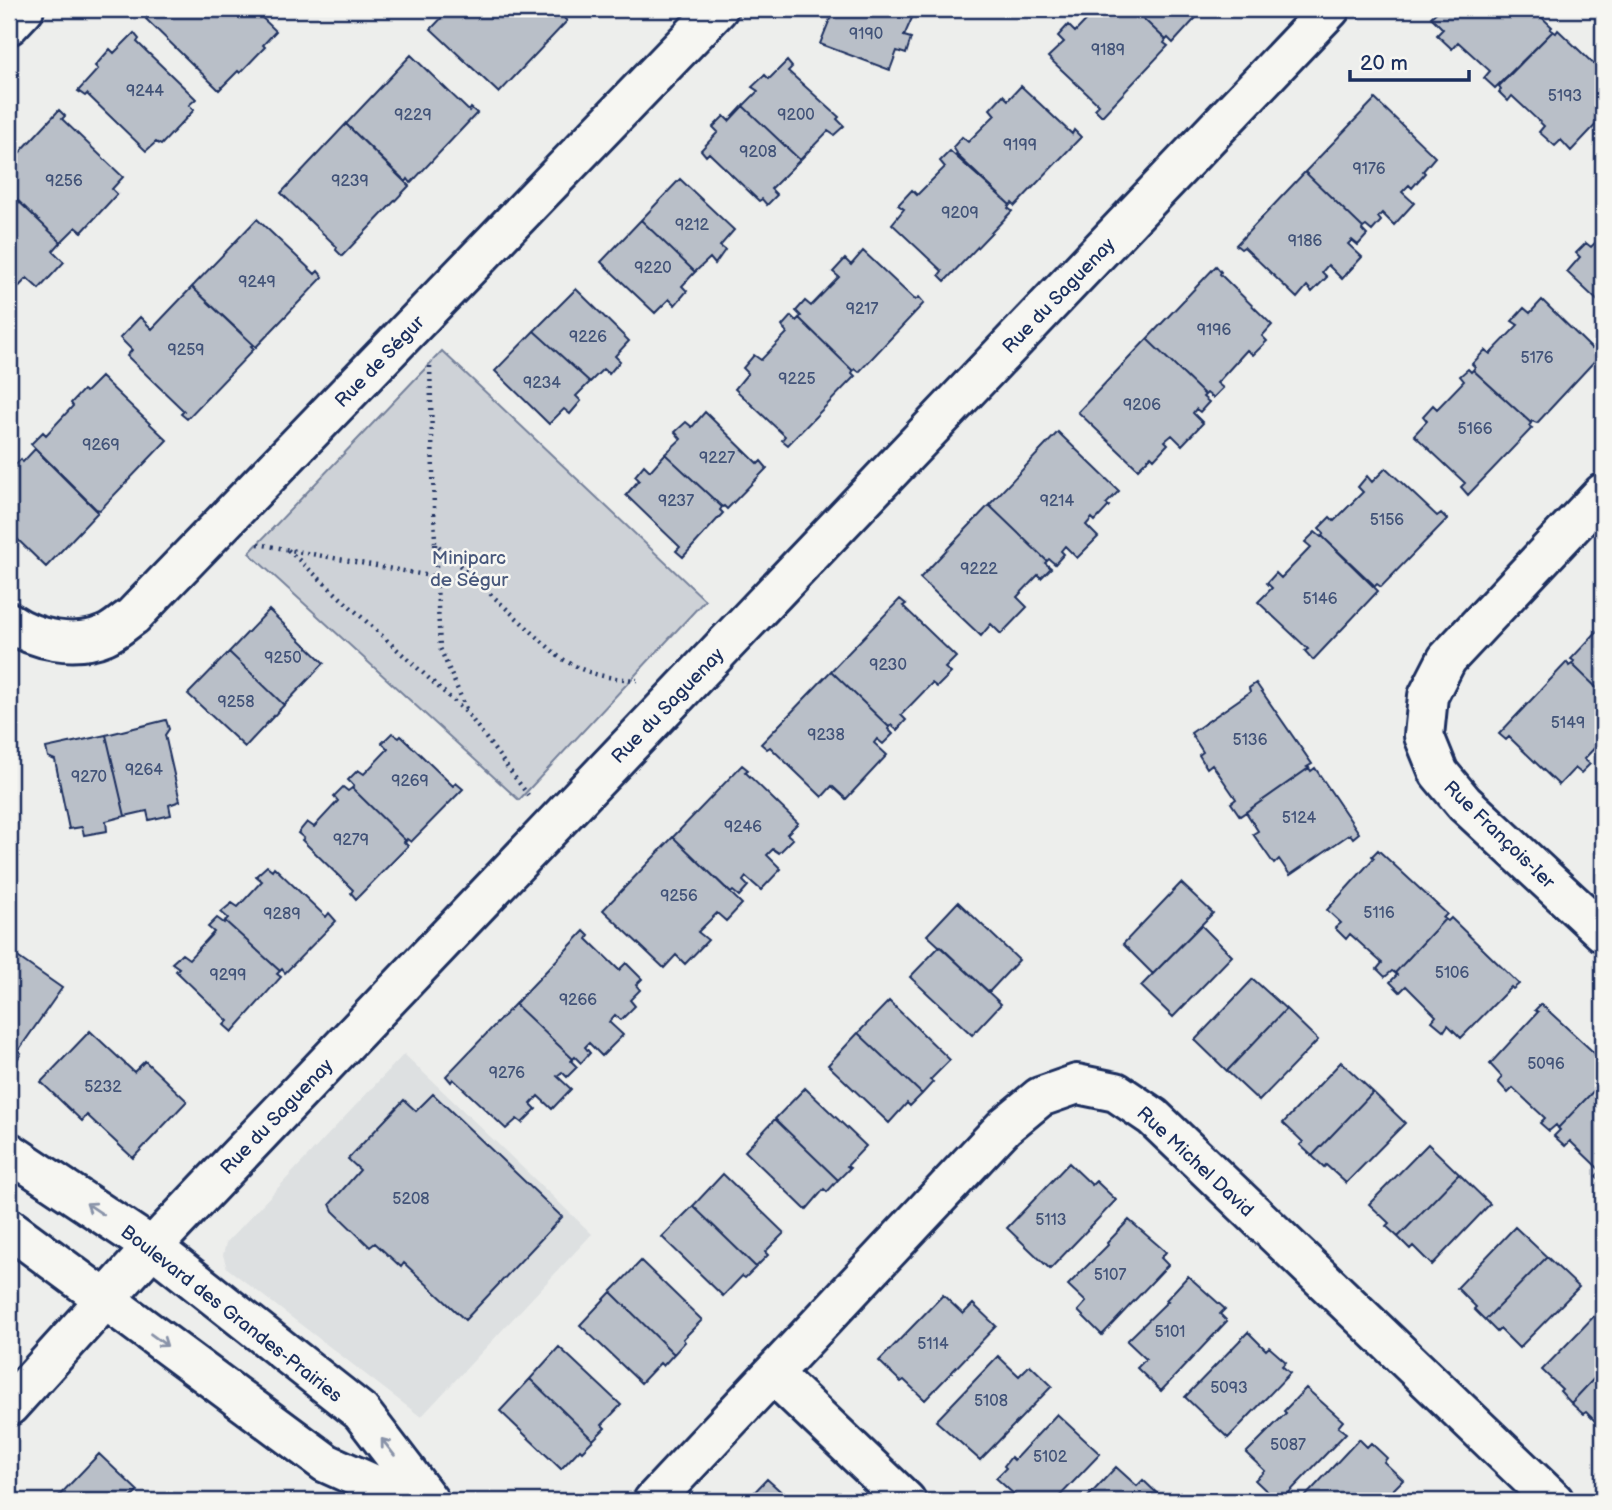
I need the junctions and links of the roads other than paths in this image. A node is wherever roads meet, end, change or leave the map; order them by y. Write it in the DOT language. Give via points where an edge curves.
graph roads {
  1 [pos="24,9"];
  2 [pos="718,9"];
  3 [pos="1331,9"];
  4 [pos="9,25"];
  5 [pos="1603,493"];
  6 [pos="9,622"];
  7 [pos="1603,932"];
  8 [pos="9,1152"];
  9 [pos="9,1228"];
  10 [pos="152,1247"];
  11 [pos="105,1299"];
  12 [pos="773,1374"];
  13 [pos="9,1406"];
  14 [pos="411,1501"];
  15 [pos="429,1501"];
  16 [pos="653,1501"];
  17 [pos="906,1501"];
  18 [pos="1554,1501"];
  1 -- 4 [label="street"];
  2 -- 6 [label="street, Rue de Ségur" via="133,616 105,635 76,641 46,639"];
  3 -- 10 [label="street, Rue du Saguenay"];
  5 -- 7 [label="street, Rue François-Ier" via="1447,659 1428,696 1424,736 1439,773 1464,803"];
  10 -- 8 [label="street, Boulevard des Grandes-Prairies, one-way"];
  9 -- 11 [label="street"];
  10 -- 11 [label="street, Rue du Saguenay"];
  15 -- 10 [label="street, Boulevard des Grandes-Prairies, one-way" via="360,1412"];
  11 -- 13 [label="street, Rue du Saguenay"];
  11 -- 14 [label="street, one-way" via="326,1463"];
  12 -- 16 [label="street, Rue Michel David"];
  12 -- 17 [label="street"];
  12 -- 18 [label="street, Rue Michel David" via="1005,1126 1040,1097 1077,1084 1116,1092 1153,1117"];
}
